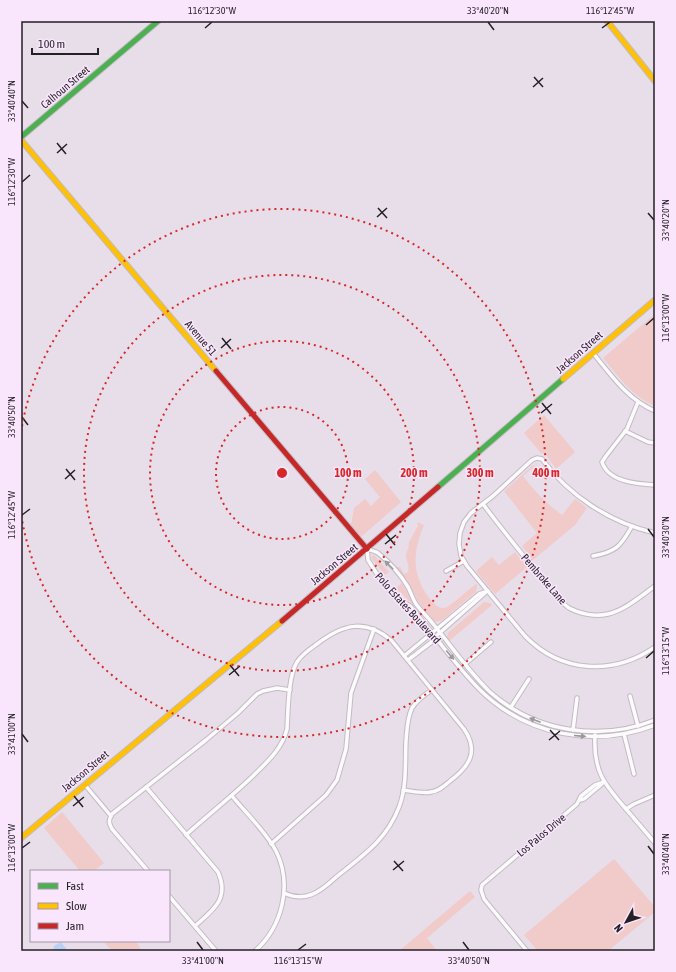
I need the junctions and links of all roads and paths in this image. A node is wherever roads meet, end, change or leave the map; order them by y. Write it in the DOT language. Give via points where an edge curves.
graph roads {
  1 [pos="158,21"];
  2 [pos="607,21"];
  3 [pos="655,81"];
  4 [pos="21,137"];
  5 [pos="21,140"];
  6 [pos="655,300"];
  7 [pos="593,353"];
  8 [pos="638,402"];
  9 [pos="655,410"];
  10 [pos="625,431"];
  11 [pos="655,443"];
  12 [pos="655,485"];
  13 [pos="483,504"];
  14 [pos="632,526"];
  15 [pos="655,533"];
  16 [pos="367,549"];
  17 [pos="593,556"];
  18 [pos="464,561"];
  19 [pos="446,571"];
  20 [pos="655,586"];
  21 [pos="488,591"];
  22 [pos="437,629"];
  23 [pos="374,630"];
  24 [pos="432,633"];
  25 [pos="440,633"];
  26 [pos="435,637"];
  27 [pos="491,642"];
  28 [pos="655,647"];
  29 [pos="404,656"];
  30 [pos="408,660"];
  31 [pos="465,664"];
  32 [pos="529,679"];
  33 [pos="290,690"];
  34 [pos="432,690"];
  35 [pos="630,696"];
  36 [pos="578,698"];
  37 [pos="511,707"];
  38 [pos="655,720"];
  39 [pos="655,725"];
  40 [pos="638,726"];
  41 [pos="573,730"];
  42 [pos="595,732"];
  43 [pos="624,734"];
  44 [pos="595,737"];
  45 [pos="634,774"];
  46 [pos="604,782"];
  47 [pos="84,785"];
  48 [pos="146,788"];
  49 [pos="403,790"];
  50 [pos="655,795"];
  51 [pos="232,796"];
  52 [pos="626,809"];
  53 [pos="110,816"];
  54 [pos="186,835"];
  55 [pos="21,838"];
  56 [pos="272,844"];
  57 [pos="655,844"];
  58 [pos="147,870"];
  59 [pos="284,893"];
  60 [pos="170,897"];
  61 [pos="195,926"];
  62 [pos="216,951"];
  63 [pos="255,951"];
  64 [pos="527,951"];
  1 -- 4 [label="main road, Calhoun Street"];
  2 -- 3 [label="main road"];
  5 -- 16 [label="main road, Avenue 51"];
  6 -- 7 [label="main road, Jackson Street"];
  7 -- 8 [label="street"];
  7 -- 16 [label="main road, Jackson Street"];
  8 -- 9 [label="street"];
  8 -- 10 [label="street"];
  10 -- 11 [label="street"];
  10 -- 12 [label="street" via="602,462 604,466 608,472 620,479"];
  13 -- 14 [label="street" via="537,458 542,459 556,476 583,500"];
  13 -- 18 [label="street" via="471,513 461,528 459,544"];
  13 -- 20 [label="street, Pembroke Lane" via="564,604 579,612 597,615 616,612"];
  14 -- 15 [label="street"];
  14 -- 17 [label="street" via="618,547"];
  22 -- 16 [label="street, Polo Estates Boulevard, one-way" via="416,604 408,586 392,567 377,552"];
  16 -- 24 [label="street, Polo Estates Boulevard" via="368,560 379,577 395,597 410,606"];
  16 -- 47 [label="main road, Jackson Street"];
  18 -- 19 [label="street"];
  18 -- 21 [label="street"];
  21 -- 22 [label="street" via="479,594"];
  21 -- 25 [label="street"];
  21 -- 28 [label="street" via="534,645 565,662 587,667 613,666 636,658"];
  22 -- 24 [label="street"];
  22 -- 25 [label="street, Polo Estates Boulevard"];
  23 -- 29 [label="street" via="392,641"];
  23 -- 33 [label="street" via="358,626 346,628 321,641 303,654 296,663"];
  23 -- 56 [label="street" via="351,693 346,749 337,780 326,795"];
  24 -- 26 [label="street, Polo Estates Boulevard"];
  24 -- 29 [label="street"];
  25 -- 26 [label="street"];
  25 -- 31 [label="street, Polo Estates Boulevard"];
  26 -- 30 [label="street"];
  26 -- 44 [label="street, Polo Estates Boulevard, one-way" via="480,690 505,710 545,730 569,736"];
  27 -- 31 [label="street"];
  29 -- 30 [label="street"];
  30 -- 34 [label="street"];
  31 -- 37 [label="street, Polo Estates Boulevard" via="484,686"];
  32 -- 37 [label="street"];
  33 -- 48 [label="street" via="277,688 257,694 238,713"];
  33 -- 51 [label="street" via="287,729 281,744 269,760"];
  34 -- 49 [label="street" via="421,698 410,713 406,731"];
  34 -- 49 [label="street" via="468,734 472,746 471,755 458,775 438,790 425,793"];
  35 -- 40 [label="street"];
  36 -- 41 [label="street"];
  41 -- 37 [label="street, Polo Estates Boulevard, one-way" via="537,721"];
  38 -- 40 [label="street, Polo Estates Boulevard"];
  39 -- 43 [label="street, Polo Estates Boulevard"];
  40 -- 42 [label="street, Polo Estates Boulevard"];
  41 -- 42 [label="street, Polo Estates Boulevard"];
  42 -- 44 [label="street"];
  43 -- 44 [label="street, Polo Estates Boulevard"];
  43 -- 45 [label="street"];
  44 -- 46 [label="street" via="595,761"];
  46 -- 52 [label="street"];
  46 -- 64 [label="street, Los Palos Drive" via="595,785 581,796 577,804 482,885 484,899"];
  47 -- 53 [label="street"];
  47 -- 55 [label="main road, Jackson Street"];
  48 -- 53 [label="street"];
  48 -- 54 [label="street"];
  49 -- 59 [label="street" via="399,807 376,844 321,891 302,897"];
  50 -- 52 [label="street"];
  51 -- 54 [label="street"];
  51 -- 56 [label="street"];
  52 -- 57 [label="street"];
  53 -- 58 [label="street" via="109,823 112,829"];
  54 -- 61 [label="street" via="218,872 222,881 221,899"];
  56 -- 59 [label="street" via="283,872"];
  59 -- 63 [label="street" via="281,912 273,930"];
  60 -- 61 [label="street"];
  61 -- 62 [label="street"];
}
